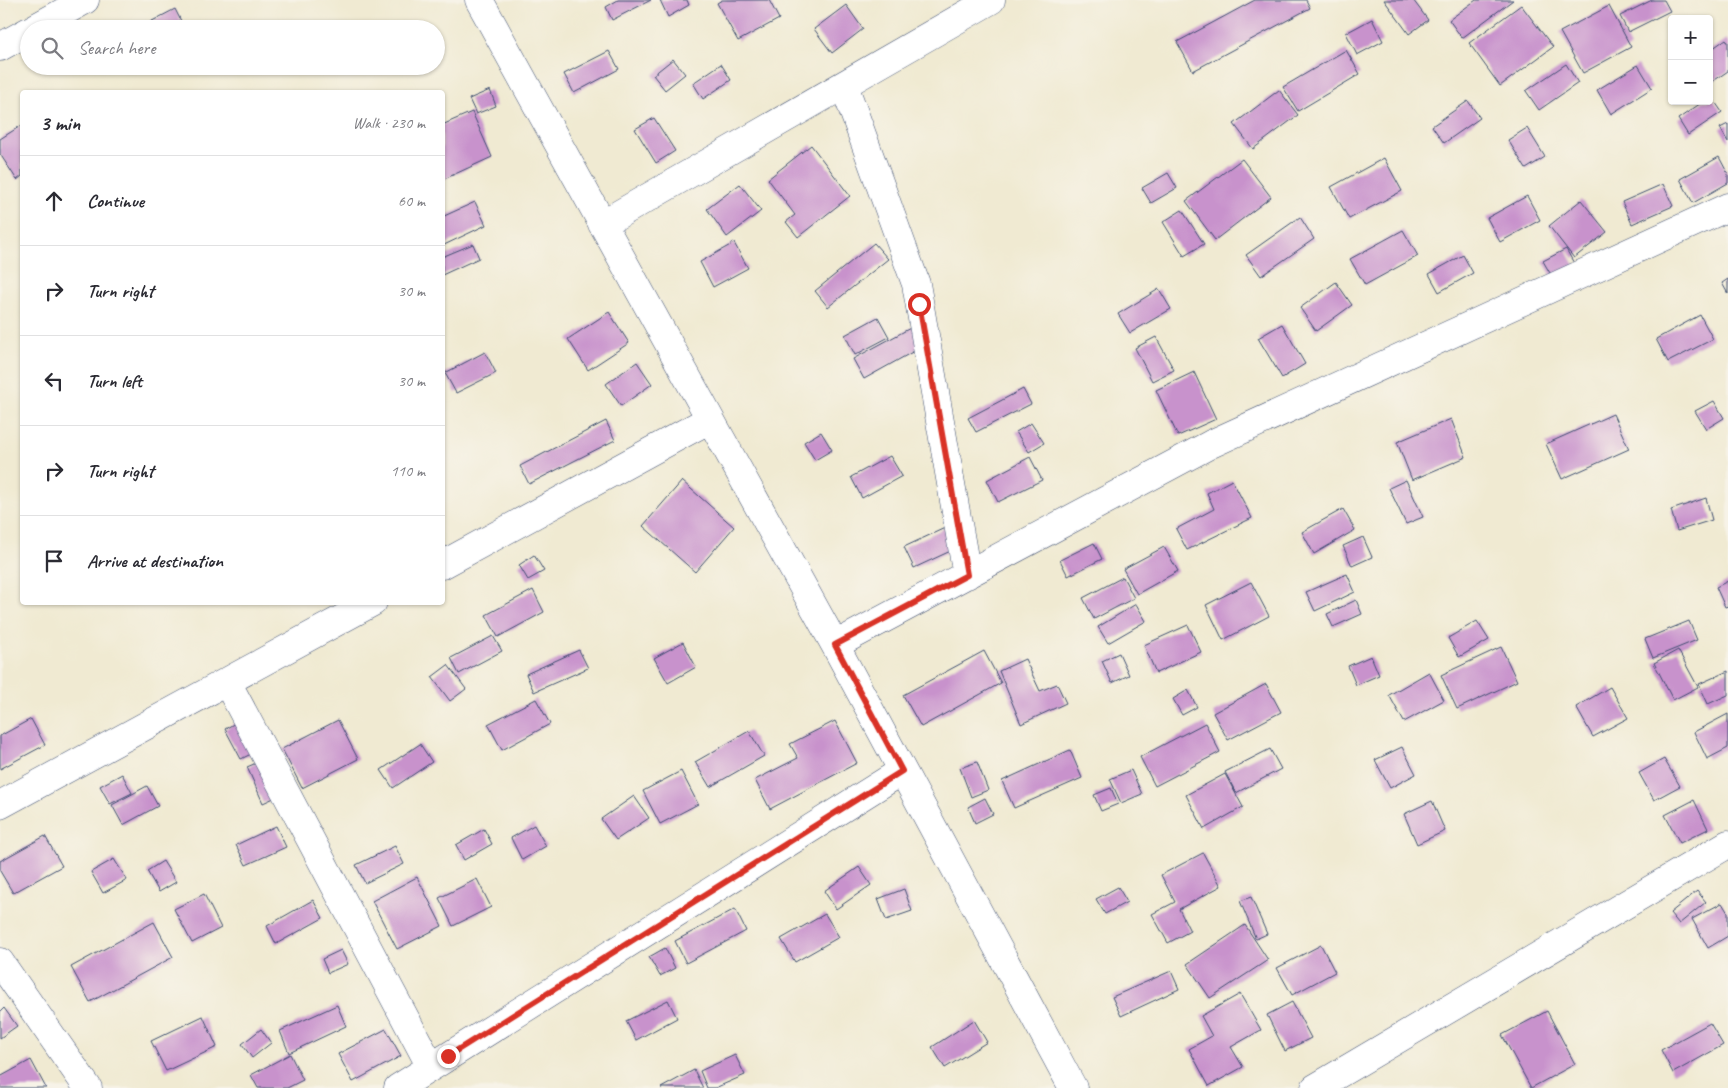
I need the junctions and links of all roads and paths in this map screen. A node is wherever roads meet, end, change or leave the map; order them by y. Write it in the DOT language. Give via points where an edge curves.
graph roads {
  1 [pos="85,0"];
  2 [pos="479,0"];
  3 [pos="991,0"];
  4 [pos="49,20"];
  5 [pos="20,36"];
  6 [pos="0,47"];
  7 [pos="844,85"];
  8 [pos="1728,207"];
  9 [pos="602,224"];
  10 [pos="710,419"];
  11 [pos="445,563"];
  12 [pos="967,575"];
  13 [pos="368,605"];
  14 [pos="835,645"];
  15 [pos="227,682"];
  16 [pos="902,771"];
  17 [pos="0,805"];
  18 [pos="1728,844"];
  19 [pos="0,962"];
  20 [pos="431,1067"];
  21 [pos="88,1088"];
  22 [pos="398,1088"];
  23 [pos="1073,1088"];
  24 [pos="1316,1088"];
  1 -- 4 [label="street"];
  2 -- 9 [label="street"];
  3 -- 7 [label="street"];
  5 -- 6 [label="street"];
  7 -- 9 [label="street"];
  7 -- 12 [label="street" via="916,284"];
  8 -- 12 [label="street" via="1211,444"];
  9 -- 10 [label="street"];
  10 -- 11 [label="street"];
  10 -- 14 [label="street"];
  12 -- 14 [label="street"];
  13 -- 15 [label="street"];
  14 -- 16 [label="street"];
  15 -- 17 [label="street"];
  15 -- 20 [label="street"];
  16 -- 20 [label="street"];
  16 -- 23 [label="street"];
  18 -- 24 [label="street"];
  19 -- 21 [label="street"];
  20 -- 22 [label="street"];
}
